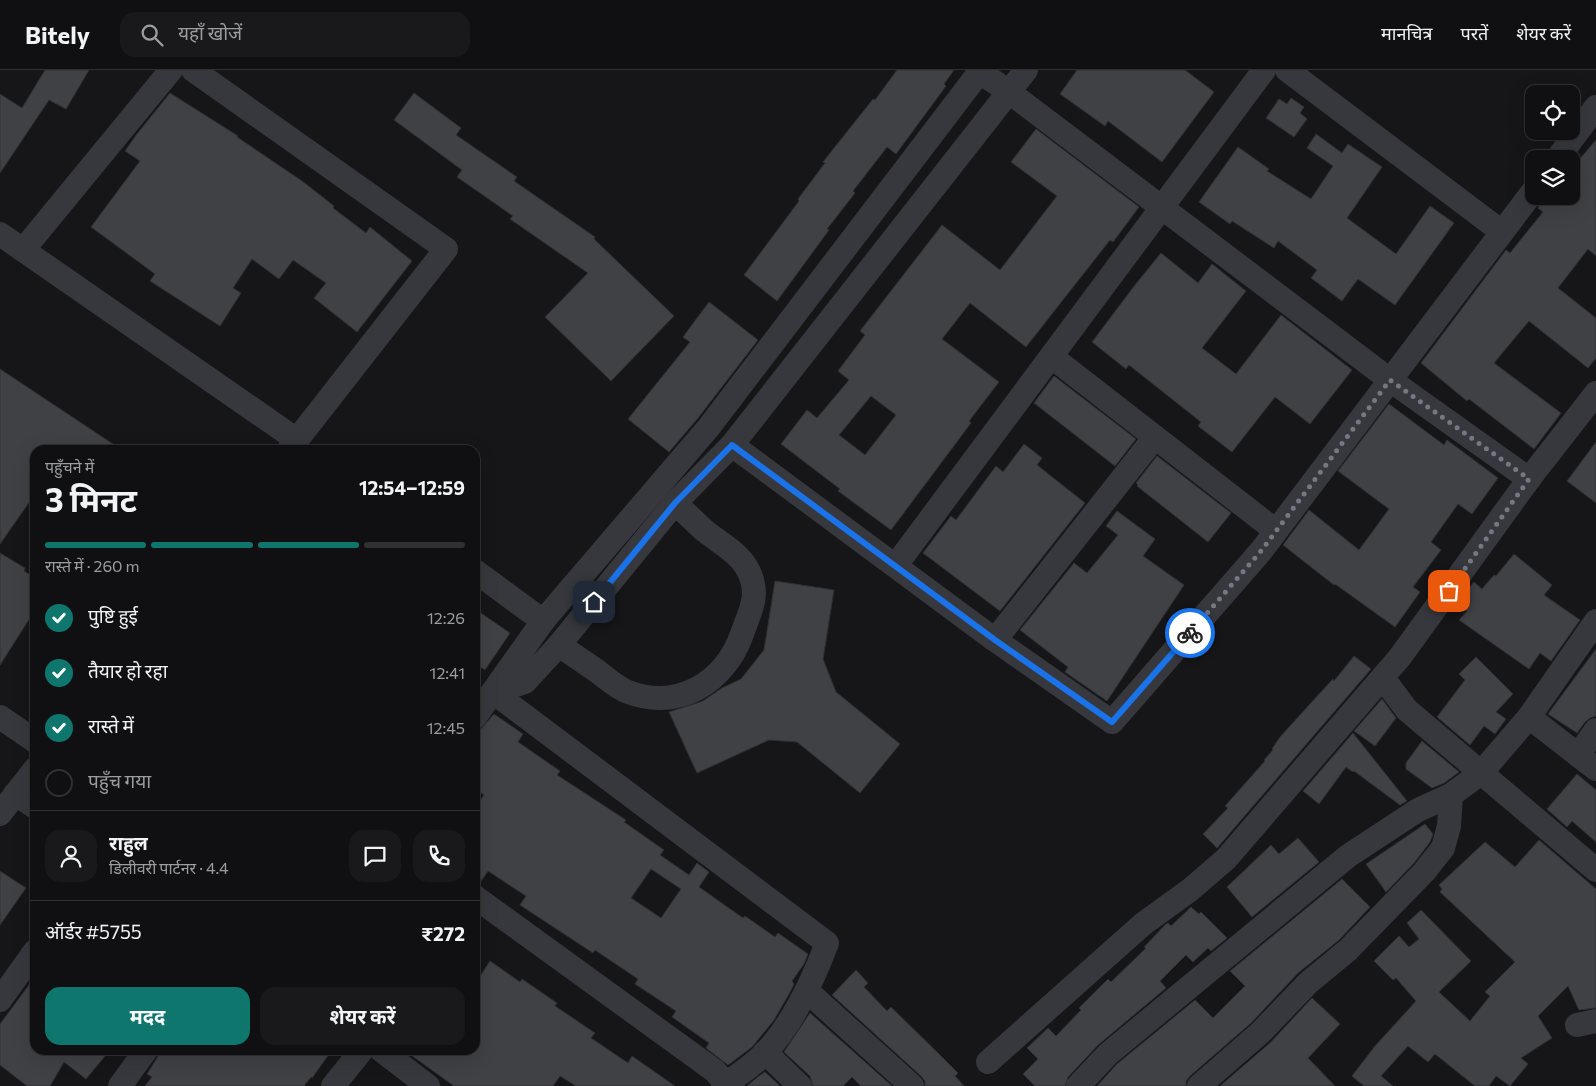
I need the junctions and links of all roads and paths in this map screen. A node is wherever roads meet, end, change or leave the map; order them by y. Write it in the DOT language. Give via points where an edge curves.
graph roads {
  1 [pos="171,70"];
  2 [pos="193,70"];
  3 [pos="1026,70"];
  4 [pos="1264,70"];
  5 [pos="1286,70"];
  6 [pos="981,71"];
  7 [pos="1009,92"];
  8 [pos="1596,107"];
  9 [pos="1564,150"];
  10 [pos="1525,202"];
  11 [pos="1163,208"];
  12 [pos="1502,232"];
  13 [pos="0,234"];
  14 [pos="23,250"];
  15 [pos="1052,357"];
  16 [pos="1390,380"];
  17 [pos="1596,393"];
  18 [pos="1155,437"];
  19 [pos="293,445"];
  20 [pos="732,445"];
  21 [pos="1529,479"];
  22 [pos="675,503"];
  23 [pos="1276,531"];
  24 [pos="896,565"];
  25 [pos="480,575"];
  26 [pos="543,621"];
  27 [pos="1596,621"];
  28 [pos="995,640"];
  29 [pos="559,645"];
  30 [pos="1383,678"];
  31 [pos="493,692"];
  32 [pos="480,711"];
  33 [pos="0,717"];
  34 [pos="1529,717"];
  35 [pos="1596,730"];
  36 [pos="30,738"];
  37 [pos="1587,762"];
  38 [pos="1481,773"];
  39 [pos="30,775"];
  40 [pos="15,794"];
  41 [pos="1450,795"];
  42 [pos="30,804"];
  43 [pos="0,814"];
  44 [pos="1596,870"];
  45 [pos="480,901"];
  46 [pos="30,958"];
  47 [pos="806,991"];
  48 [pos="0,1000"];
  49 [pos="766,1052"];
  50 [pos="142,1055"];
  51 [pos="358,1055"];
  52 [pos="388,1055"];
  53 [pos="988,1062"];
  54 [pos="725,1085"];
  55 [pos="120,1086"];
  56 [pos="333,1086"];
  57 [pos="428,1086"];
  58 [pos="800,1086"];
  59 [pos="912,1086"];
  60 [pos="1078,1086"];
  61 [pos="1199,1086"];
  1 -- 14 [label="street"];
  2 -- 19 [label="street" via="446,248"];
  3 -- 7 [label="street"];
  4 -- 11 [label="street"];
  5 -- 12 [label="street"];
  6 -- 7 [label="street"];
  6 -- 26 [label="street" via="709,428"];
  7 -- 11 [label="street"];
  7 -- 20 [label="street"];
  8 -- 9 [label="street"];
  10 -- 12 [label="street"];
  11 -- 15 [label="street"];
  11 -- 16 [label="street"];
  12 -- 16 [label="street"];
  13 -- 14 [label="street"];
  14 -- 19 [label="street"];
  15 -- 18 [label="street"];
  15 -- 24 [label="street"];
  16 -- 21 [label="street"];
  16 -- 23 [label="street"];
  17 -- 21 [label="street"];
  18 -- 23 [label="street"];
  18 -- 28 [label="street"];
  20 -- 22 [label="street"];
  20 -- 24 [label="street"];
  21 -- 30 [label="street"];
  22 -- 29 [label="street"];
  22 -- 29 [label="street" via="738,557 755,586 753,604 739,643 725,667 705,685 684,694 656,698 628,692"];
  23 -- 28 [label="street" via="1112,722"];
  24 -- 28 [label="street"];
  25 -- 26 [label="street"];
  26 -- 31 [label="street"];
  27 -- 34 [label="street"];
  29 -- 31 [label="street" via="525,682"];
  30 -- 38 [label="street" via="1407,710"];
  30 -- 53 [label="street" via="1226,859 1143,924"];
  31 -- 32 [label="street"];
  31 -- 47 [label="street" via="827,943"];
  33 -- 36 [label="street"];
  34 -- 37 [label="street"];
  34 -- 38 [label="street"];
  35 -- 37 [label="street"];
  38 -- 41 [label="street"];
  38 -- 44 [label="street"];
  39 -- 40 [label="street"];
  40 -- 42 [label="street"];
  40 -- 43 [label="street"];
  41 -- 60 [label="street" via="1418,810 1348,856 1108,1054"];
  41 -- 61 [label="street" via="1449,826 1443,848 1424,872 1348,950 1308,983 1260,1032"];
  45 -- 54 [label="street" via="715,1071"];
  46 -- 48 [label="street"];
  47 -- 49 [label="street"];
  47 -- 59 [label="street"];
  49 -- 54 [label="street"];
  49 -- 58 [label="street"];
  50 -- 55 [label="street"];
  51 -- 56 [label="street"];
  52 -- 57 [label="street"];
}
